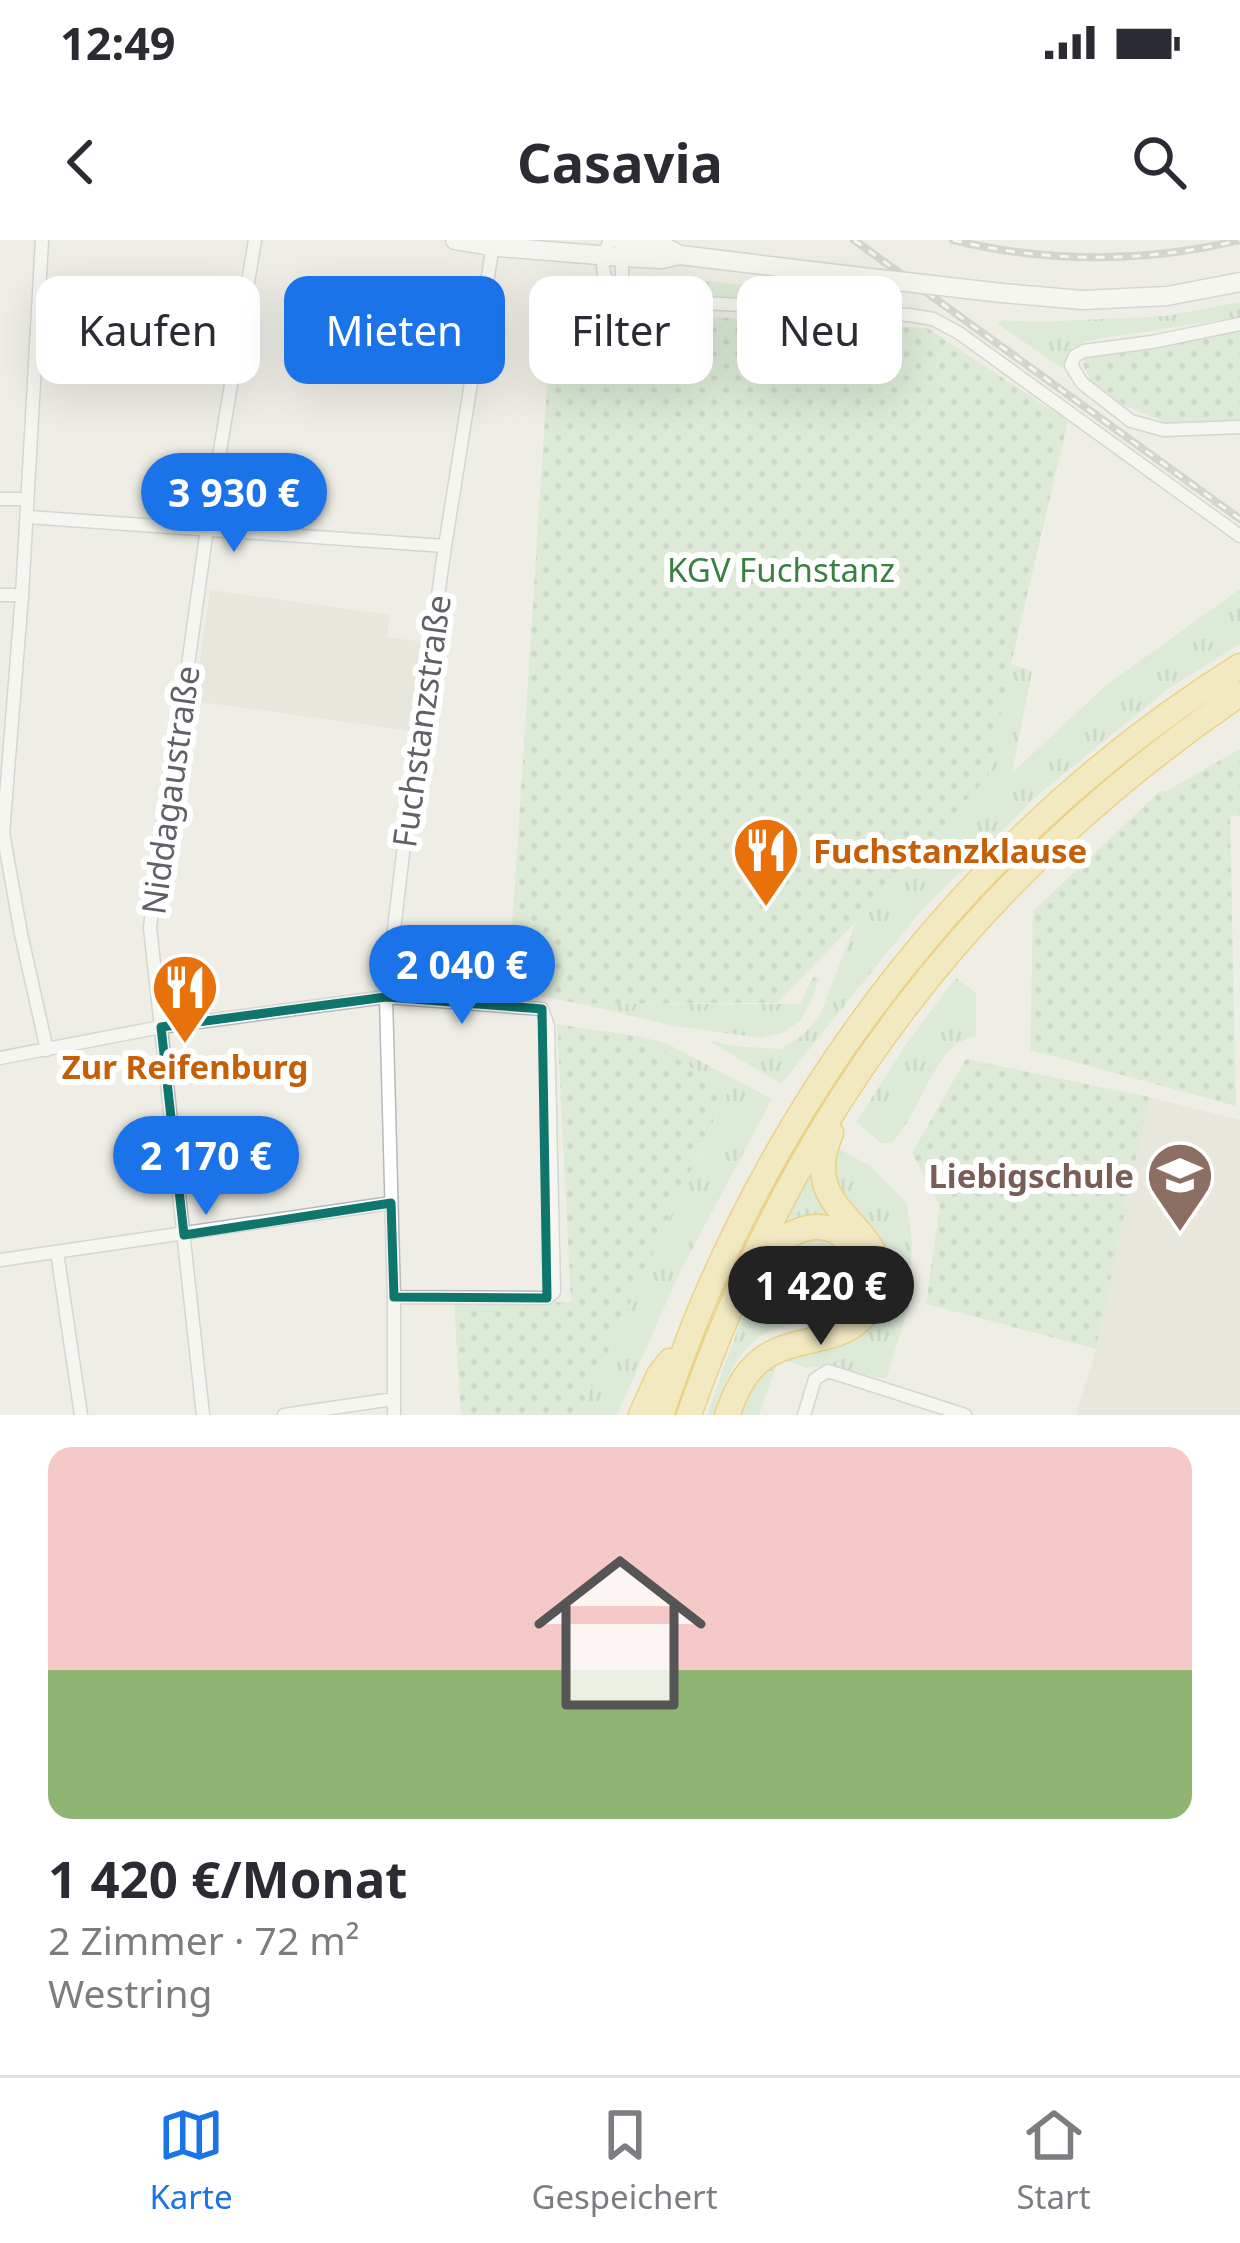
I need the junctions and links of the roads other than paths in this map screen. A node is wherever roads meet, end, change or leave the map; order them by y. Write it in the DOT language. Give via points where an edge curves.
graph roads {
  1 [pos="42,240"];
  2 [pos="255,240"];
  3 [pos="455,240"];
  4 [pos="470,241"];
  5 [pos="492,244"];
  6 [pos="538,244"];
  7 [pos="615,246"];
  8 [pos="1240,282"];
  9 [pos="1240,324"];
  10 [pos="1240,427"];
  11 [pos="0,499"];
  12 [pos="28,500"];
  13 [pos="27,517"];
  14 [pos="207,529"];
  15 [pos="1240,536"];
  16 [pos="445,546"];
  17 [pos="0,595"];
  18 [pos="22,595"];
  19 [pos="1240,666"];
  20 [pos="1240,694"];
  21 [pos="7,701"];
  22 [pos="386,997"];
  23 [pos="161,1027"];
  24 [pos="47,1050"];
  25 [pos="0,1058"];
  26 [pos="856,1076"];
  27 [pos="391,1203"];
  28 [pos="184,1234"];
  29 [pos="57,1252"];
  30 [pos="753,1256"];
  31 [pos="0,1260"];
  32 [pos="394,1297"];
  33 [pos="689,1335"];
  34 [pos="393,1399"];
  35 [pos="82,1415"];
  36 [pos="202,1415"];
  37 [pos="284,1415"];
  38 [pos="394,1415"];
  39 [pos="641,1415"];
  40 [pos="662,1415"];
  41 [pos="689,1415"];
  42 [pos="724,1415"];
  43 [pos="804,1415"];
  44 [pos="965,1415"];
  1 -- 12 [label="street"];
  2 -- 14 [label="street, Niddagaustraße"];
  3 -- 4 [label="main road"];
  4 -- 5 [label="main road"];
  5 -- 6 [label="main road"];
  5 -- 6 [label="main road"];
  5 -- 16 [label="street, Fuchstanzstraße"];
  6 -- 7 [label="main road"];
  7 -- 8 [label="main road, bridge" via="662,259 1083,300"];
  7 -- 15 [label="street" via="603,273 608,283 646,300 933,320"];
  9 -- 10 [label="street" via="1084,351 1071,365 1131,421 1164,430"];
  11 -- 12 [label="street"];
  12 -- 13 [label="street"];
  13 -- 14 [label="street"];
  13 -- 18 [label="street"];
  14 -- 16 [label="street"];
  14 -- 23 [label="street, Niddagaustraße" via="150,927"];
  16 -- 22 [label="street, Fuchstanzstraße"];
  17 -- 18 [label="street"];
  18 -- 21 [label="street"];
  19 -- 33 [label="highway" via="1050,811 897,974 779,1149"];
  20 -- 26 [label="highway" via="1145,762 1042,853 946,955"];
  21 -- 24 [label="street" via="3,832"];
  22 -- 23 [label="street"];
  22 -- 27 [label="street, Fuchstanzstraße"];
  22 -- 32 [label="street" via="542,1009 548,1026 554,1292"];
  23 -- 24 [label="street"];
  23 -- 28 [label="street, Niddagaustraße"];
  24 -- 25 [label="street"];
  26 -- 30 [label="highway"];
  26 -- 42 [label="highway" via="822,1168 829,1197 873,1250 875,1294 845,1331 758,1362"];
  27 -- 28 [label="street"];
  27 -- 32 [label="street, Fuchstanzstraße"];
  28 -- 29 [label="street"];
  28 -- 36 [label="street, Niddagaustraße"];
  29 -- 31 [label="street"];
  29 -- 35 [label="street"];
  30 -- 41 [label="highway"];
  30 -- 42 [label="highway" via="792,1232 829,1229 857,1252 862,1288 840,1317 760,1347 736,1376"];
  32 -- 34 [label="street, Fuchstanzstraße"];
  33 -- 39 [label="highway"];
  33 -- 40 [label="highway"];
  34 -- 37 [label="street"];
  34 -- 38 [label="street, Fuchstanzstraße"];
  43 -- 44 [label="street" via="815,1379 828,1371"];
}
